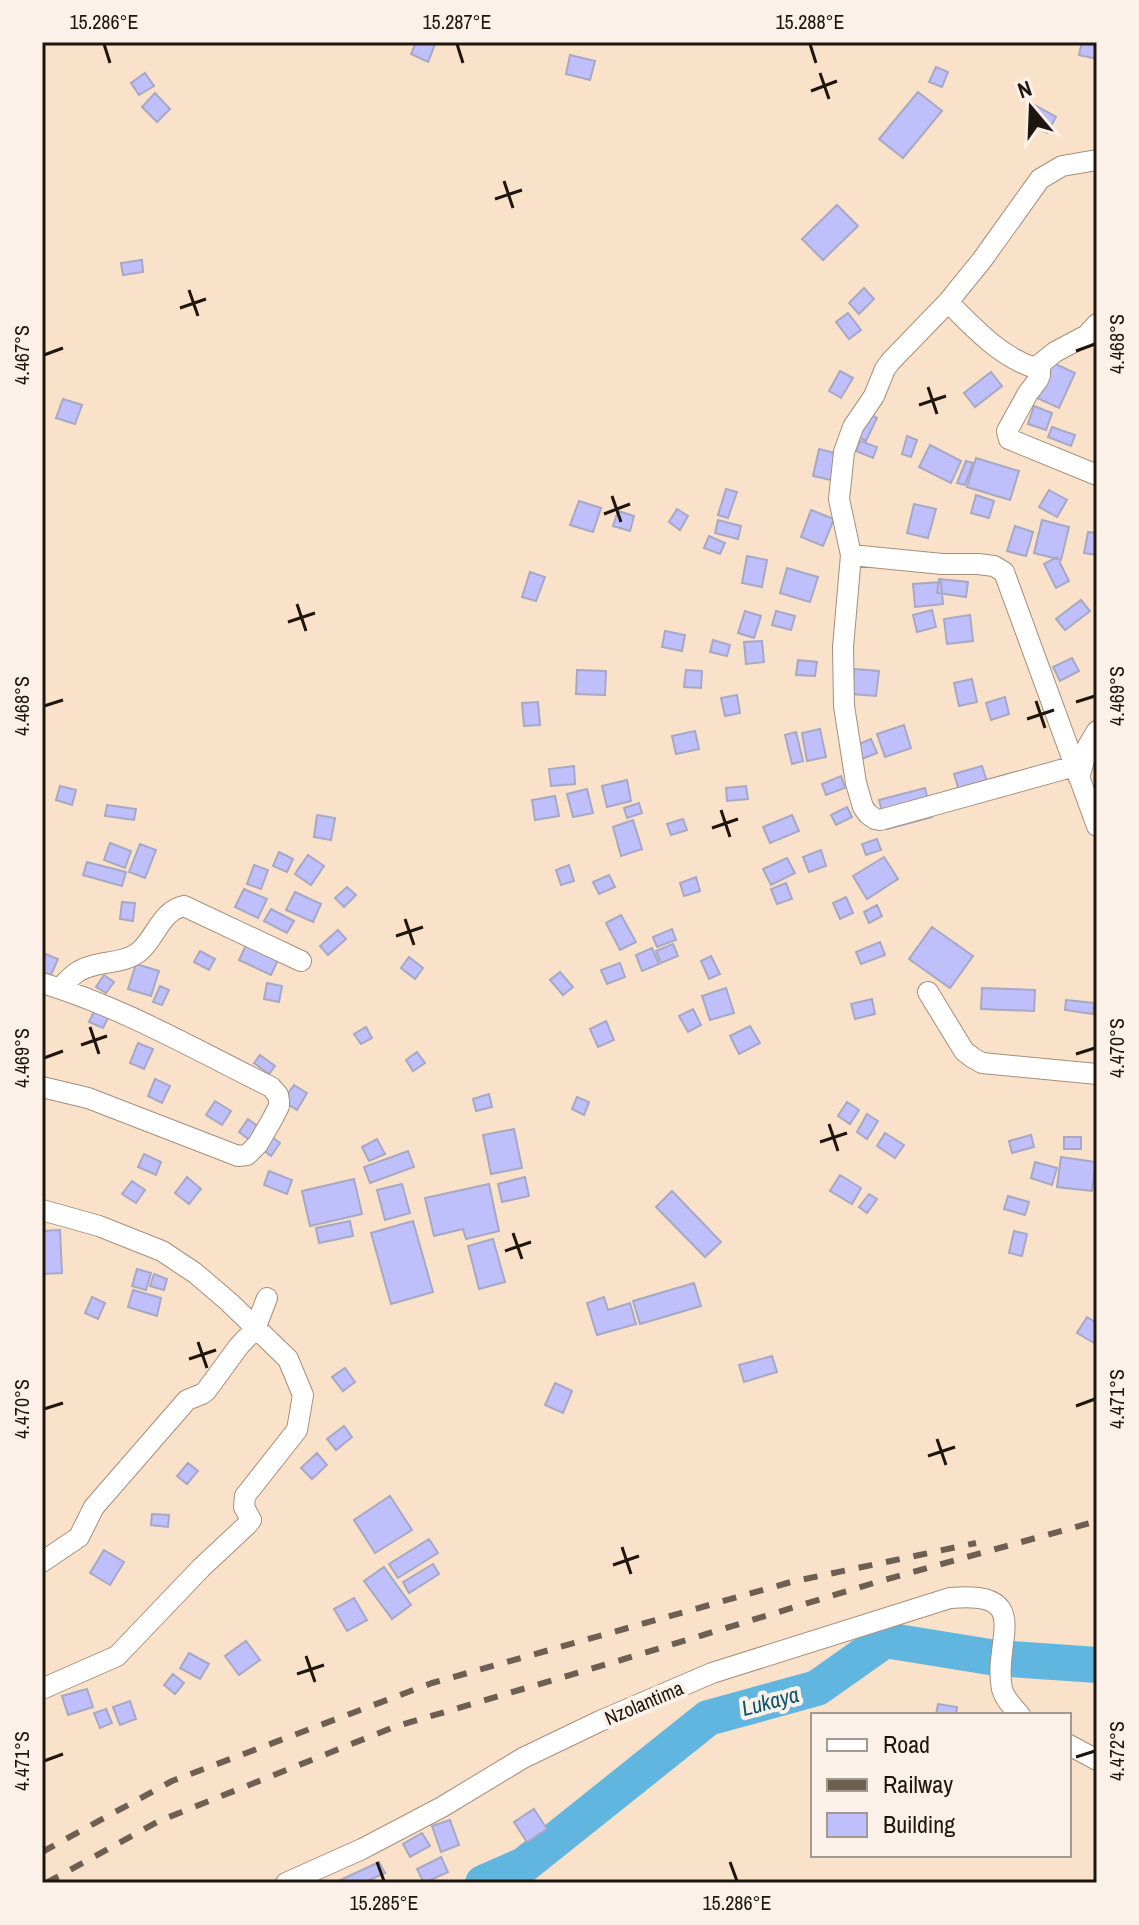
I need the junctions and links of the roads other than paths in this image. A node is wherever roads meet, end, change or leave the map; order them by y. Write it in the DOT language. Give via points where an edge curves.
graph roads {
  1 [pos="1097,160"];
  2 [pos="948,302"];
  3 [pos="1097,324"];
  4 [pos="1040,365"];
  5 [pos="1097,475"];
  6 [pos="851,555"];
  7 [pos="1097,731"];
  8 [pos="1077,772"];
  9 [pos="1097,826"];
  10 [pos="301,961"];
  11 [pos="51,985"];
  12 [pos="928,992"];
  13 [pos="1097,1074"];
  14 [pos="42,1087"];
  15 [pos="42,1210"];
  16 [pos="267,1298"];
  17 [pos="255,1329"];
  18 [pos="42,1562"];
  19 [pos="42,1689"];
  20 [pos="1018,1713"];
  21 [pos="1071,1746"];
  22 [pos="1097,1760"];
  23 [pos="286,1883"];
  1 -- 2 [label="street" via="1062,166 1040,179"];
  2 -- 4 [label="street" via="996,347 1028,366"];
  2 -- 6 [label="street" via="891,361 853,427 844,452 839,499"];
  3 -- 4 [label="street"];
  4 -- 5 [label="street" via="1038,380 1009,427 1009,439"];
  6 -- 8 [label="street" via="978,564 1004,572"];
  6 -- 8 [label="street" via="844,706 856,783 868,814 880,820"];
  7 -- 8 [label="street"];
  8 -- 9 [label="street"];
  10 -- 11 [label="street" via="184,906 167,915 141,951"];
  11 -- 14 [label="street" via="271,1087 279,1106 258,1144 238,1156 88,1098"];
  12 -- 13 [label="street" via="964,1051 982,1063"];
  15 -- 17 [label="street" via="162,1251 207,1283"];
  16 -- 17 [label="street"];
  17 -- 18 [label="street" via="206,1391 187,1400 94,1507 79,1537"];
  17 -- 19 [label="street" via="288,1359 303,1395 297,1430 245,1496 251,1520 117,1656"];
  20 -- 23 [label="street, Nzolantima" via="1002,1690 1003,1612 992,1600 950,1598 712,1673 600,1721 362,1849"];
  21 -- 22 [label="street"];
}
